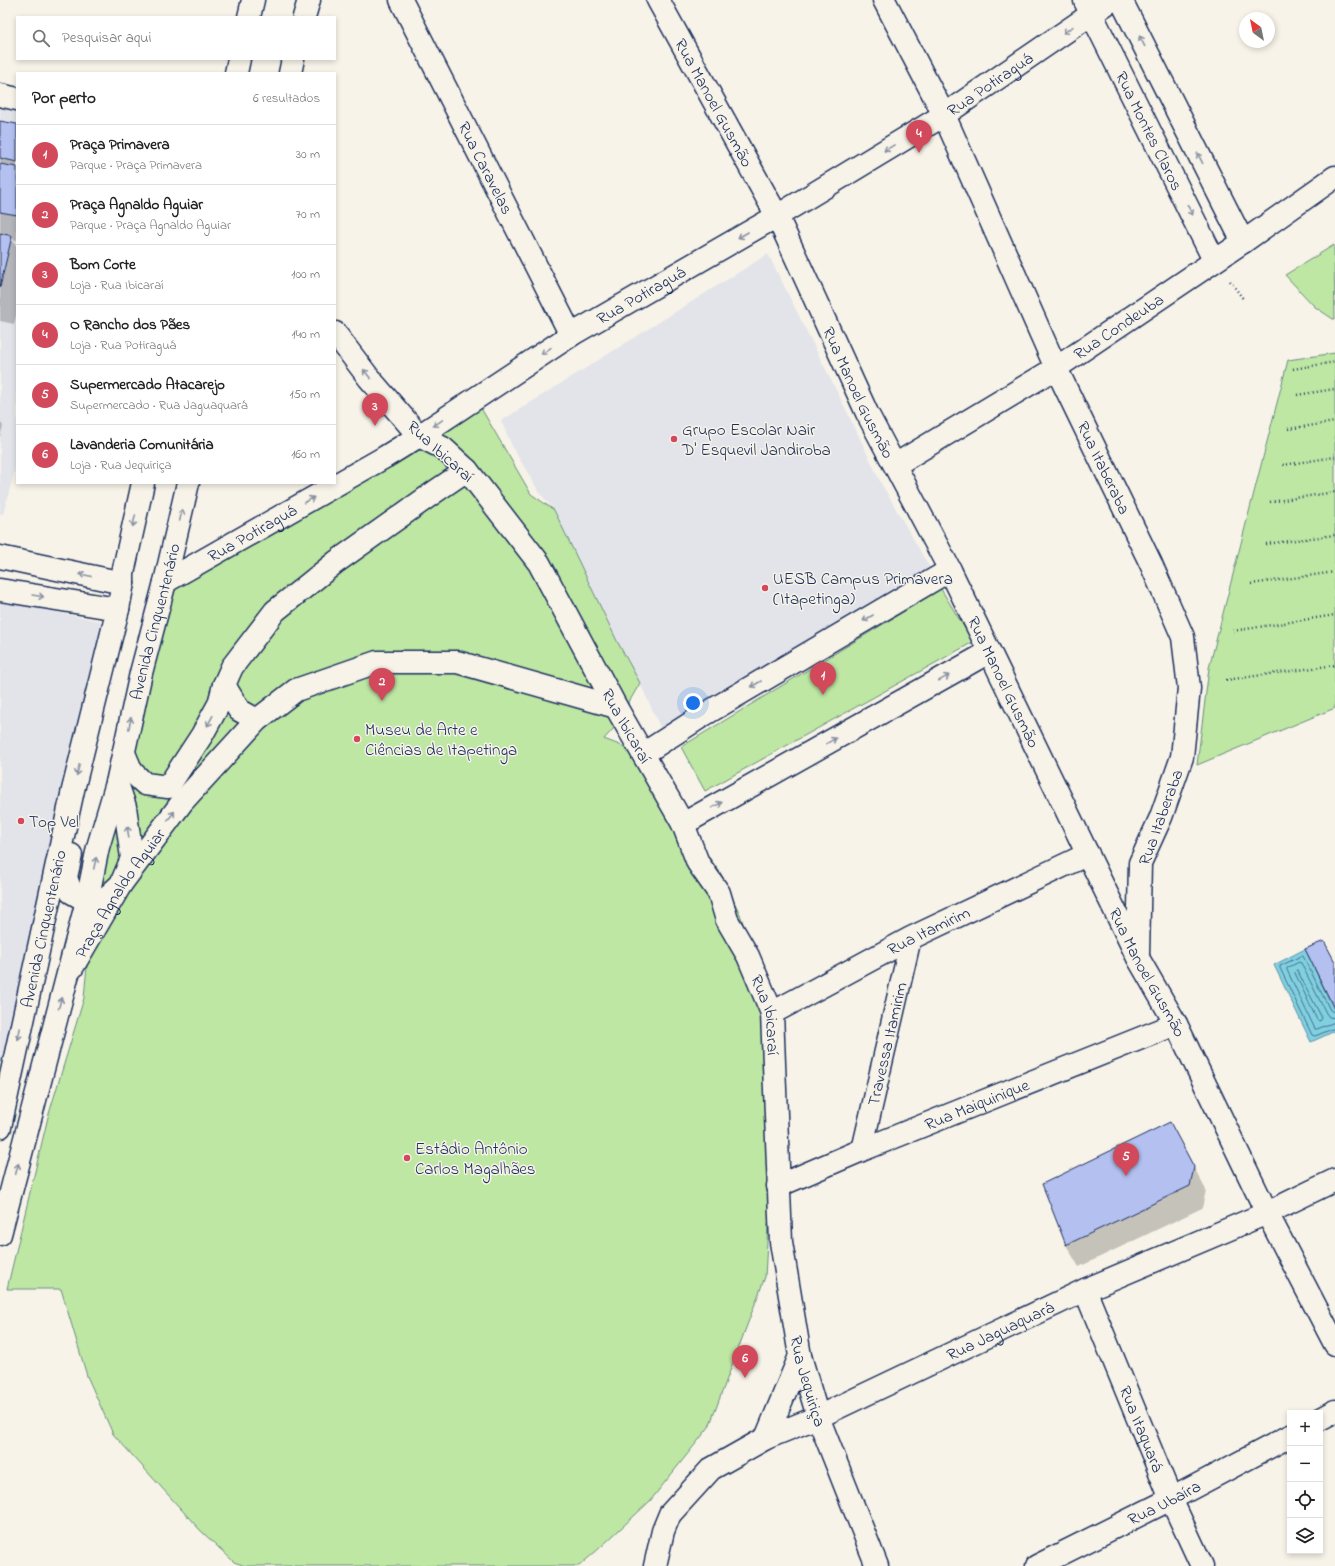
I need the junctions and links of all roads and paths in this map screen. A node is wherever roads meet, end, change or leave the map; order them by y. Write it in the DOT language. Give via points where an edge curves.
graph roads {
  1 [pos="253,0"];
  2 [pos="309,0"];
  3 [pos="401,0"];
  4 [pos="658,0"];
  5 [pos="884,0"];
  6 [pos="1112,0"];
  7 [pos="1121,0"];
  8 [pos="1088,7"];
  9 [pos="249,16"];
  10 [pos="304,16"];
  11 [pos="239,60"];
  12 [pos="294,60"];
  13 [pos="236,72"];
  14 [pos="290,72"];
  15 [pos="0,95"];
  16 [pos="16,99"];
  17 [pos="944,115"];
  18 [pos="1335,177"];
  19 [pos="777,216"];
  20 [pos="1243,242"];
  21 [pos="1214,260"];
  22 [pos="336,333"];
  23 [pos="571,335"];
  24 [pos="1335,362"];
  25 [pos="1056,368"];
  26 [pos="1293,369"];
  27 [pos="1335,389"];
  28 [pos="1297,394"];
  29 [pos="1335,422"];
  30 [pos="1288,429"];
  31 [pos="419,436"];
  32 [pos="1335,457"];
  33 [pos="895,465"];
  34 [pos="1283,465"];
  35 [pos="467,470"];
  36 [pos="143,484"];
  37 [pos="188,484"];
  38 [pos="1335,492"];
  39 [pos="1270,502"];
  40 [pos="1335,535"];
  41 [pos="1266,544"];
  42 [pos="0,558"];
  43 [pos="950,570"];
  44 [pos="1335,572"];
  45 [pos="165,582"];
  46 [pos="123,583"];
  47 [pos="1251,584"];
  48 [pos="0,590"];
  49 [pos="118,609"];
  50 [pos="1335,615"];
  51 [pos="1233,631"];
  52 [pos="110,638"];
  53 [pos="989,652"];
  54 [pos="1335,665"];
  55 [pos="1226,680"];
  56 [pos="224,685"];
  57 [pos="616,707"];
  58 [pos="257,720"];
  59 [pos="124,753"];
  60 [pos="644,754"];
  61 [pos="117,783"];
  62 [pos="683,824"];
  63 [pos="1088,854"];
  64 [pos="121,884"];
  65 [pos="87,901"];
  66 [pos="911,938"];
  67 [pos="1138,958"];
  68 [pos="67,978"];
  69 [pos="772,1012"];
  70 [pos="1176,1024"];
  71 [pos="0,1127"];
  72 [pos="862,1150"];
  73 [pos="1335,1180"];
  74 [pos="778,1186"];
  75 [pos="1267,1213"];
  76 [pos="0,1234"];
  77 [pos="1085,1290"];
  78 [pos="1335,1344"];
  79 [pos="800,1356"];
  80 [pos="1335,1411"];
  81 [pos="818,1417"];
  82 [pos="1323,1417"];
  83 [pos="766,1438"];
  84 [pos="1287,1438"];
  85 [pos="1171,1499"];
  86 [pos="655,1566"];
  87 [pos="877,1566"];
  88 [pos="1037,1566"];
  89 [pos="1202,1566"];
  1 -- 9 [label="street"];
  2 -- 10 [label="street"];
  3 -- 23 [label="street, Rua Caravelas"];
  4 -- 19 [label="street, Rua Manoel Gusmão"];
  5 -- 17 [label="street, Rua Itaberaba"];
  6 -- 8 [label="street, Rua Potiraguá"];
  20 -- 7 [label="street, Rua Montes Claros, one-way"];
  8 -- 17 [label="street, Rua Potiraguá, one-way"];
  8 -- 21 [label="street, Rua Montes Claros, one-way"];
  11 -- 13 [label="street"];
  12 -- 14 [label="street"];
  15 -- 16 [label="street"];
  17 -- 19 [label="street, Rua Potiraguá, one-way"];
  17 -- 25 [label="street, Rua Itaberaba"];
  18 -- 20 [label="street, Rua Condeuba"];
  19 -- 23 [label="street, Rua Potiraguá, one-way"];
  19 -- 33 [label="street, Rua Manoel Gusmão" via="867,413"];
  20 -- 21 [label="street, Rua Condeuba"];
  21 -- 25 [label="street, Rua Condeuba"];
  31 -- 22 [label="street, Rua Ibicaraí, one-way"];
  23 -- 31 [label="street, Rua Potiraguá, one-way"];
  24 -- 26 [label="path"];
  25 -- 33 [label="street, Rua Condeuba"];
  25 -- 67 [label="street, Rua Itaberaba" via="1151,564 1183,638 1188,688 1182,757 1161,817 1140,863"];
  27 -- 28 [label="path"];
  29 -- 30 [label="path"];
  31 -- 35 [label="street, Rua Ibicaraí" via="443,448"];
  45 -- 31 [label="street, Rua Potiraguá, one-way"];
  32 -- 34 [label="path"];
  33 -- 43 [label="street, Rua Manoel Gusmão"];
  35 -- 56 [label="street" via="336,562 275,611 232,667"];
  35 -- 57 [label="street, Rua Ibicaraí" via="539,563"];
  36 -- 46 [label="street, Avenida Cinquentenário, one-way"];
  45 -- 37 [label="street, Avenida Cinquentenário, one-way"];
  38 -- 39 [label="path"];
  40 -- 41 [label="path"];
  46 -- 42 [label="street, one-way"];
  43 -- 53 [label="street, Rua Manoel Gusmão"];
  43 -- 60 [label="street, one-way" via="702,716"];
  44 -- 47 [label="path"];
  59 -- 45 [label="street, Avenida Cinquentenário, one-way" via="141,673"];
  46 -- 49 [label="street, Avenida Cinquentenário"];
  48 -- 49 [label="street, one-way"];
  49 -- 52 [label="street, Avenida Cinquentenário"];
  50 -- 51 [label="path"];
  52 -- 65 [label="street, Avenida Cinquentenário" via="95,760 66,877 71,892"];
  52 -- 71 [label="street, Avenida Cinquentenário, one-way" via="73,790"];
  62 -- 53 [label="street, one-way"];
  53 -- 63 [label="street, Rua Manoel Gusmão"];
  54 -- 55 [label="path"];
  56 -- 58 [label="street" via="239,710"];
  56 -- 59 [label="street, one-way" via="219,704 202,736 168,787 145,784 132,772"];
  57 -- 58 [label="street, Praça Agnaldo Aguiar" via="457,662 378,662 296,690"];
  57 -- 60 [label="street, Rua Ibicaraí"];
  64 -- 58 [label="street, Praça Agnaldo Aguiar, one-way" via="183,801"];
  59 -- 61 [label="street, Avenida Cinquentenário"];
  60 -- 62 [label="street, Rua Ibicaraí"];
  64 -- 61 [label="street, one-way" via="132,858 125,807"];
  65 -- 61 [label="street, Avenida Cinquentenário, one-way" via="98,847"];
  62 -- 69 [label="street, Rua Ibicaraí" via="698,863 719,893 727,920 748,956"];
  63 -- 66 [label="street, Rua Itamirim"];
  63 -- 67 [label="street, Rua Manoel Gusmão"];
  64 -- 65 [label="street" via="97,902"];
  64 -- 68 [label="street, Praça Agnaldo Aguiar"];
  65 -- 68 [label="street, Avenida Cinquentenário"];
  66 -- 69 [label="street, Rua Itamirim"];
  66 -- 72 [label="street, Travessa Itamirim"];
  67 -- 70 [label="street, Rua Manoel Gusmão"];
  76 -- 68 [label="street, Avenida Cinquentenário, one-way"];
  69 -- 74 [label="street, Rua Ibicaraí"];
  70 -- 72 [label="street, Rua Maiquinique"];
  70 -- 75 [label="street, Rua Manoel Gusmão"];
  72 -- 74 [label="street, Rua Maiquinique"];
  73 -- 75 [label="street, Rua Jaguaquará"];
  74 -- 79 [label="street, Rua Jequiriça" via="781,1242"];
  75 -- 77 [label="street, Rua Jaguaquará"];
  75 -- 78 [label="street, Rua Manoel Gusmão"];
  77 -- 81 [label="street, Rua Jaguaquará"];
  77 -- 85 [label="street, Rua Itaquará"];
  79 -- 81 [label="street, Rua Jequiriça"];
  79 -- 83 [label="street"];
  80 -- 82 [label="street"];
  81 -- 83 [label="street, Rua Jaguaquará"];
  81 -- 87 [label="street, Rua Jequiriça"];
  83 -- 86 [label="street, Rua Jaguaquará" via="711,1469 670,1514 663,1531"];
  84 -- 85 [label="street, Rua Ubaíra"];
  85 -- 88 [label="street, Rua Ubaíra"];
  85 -- 89 [label="street, Rua Itaquará"];
}
